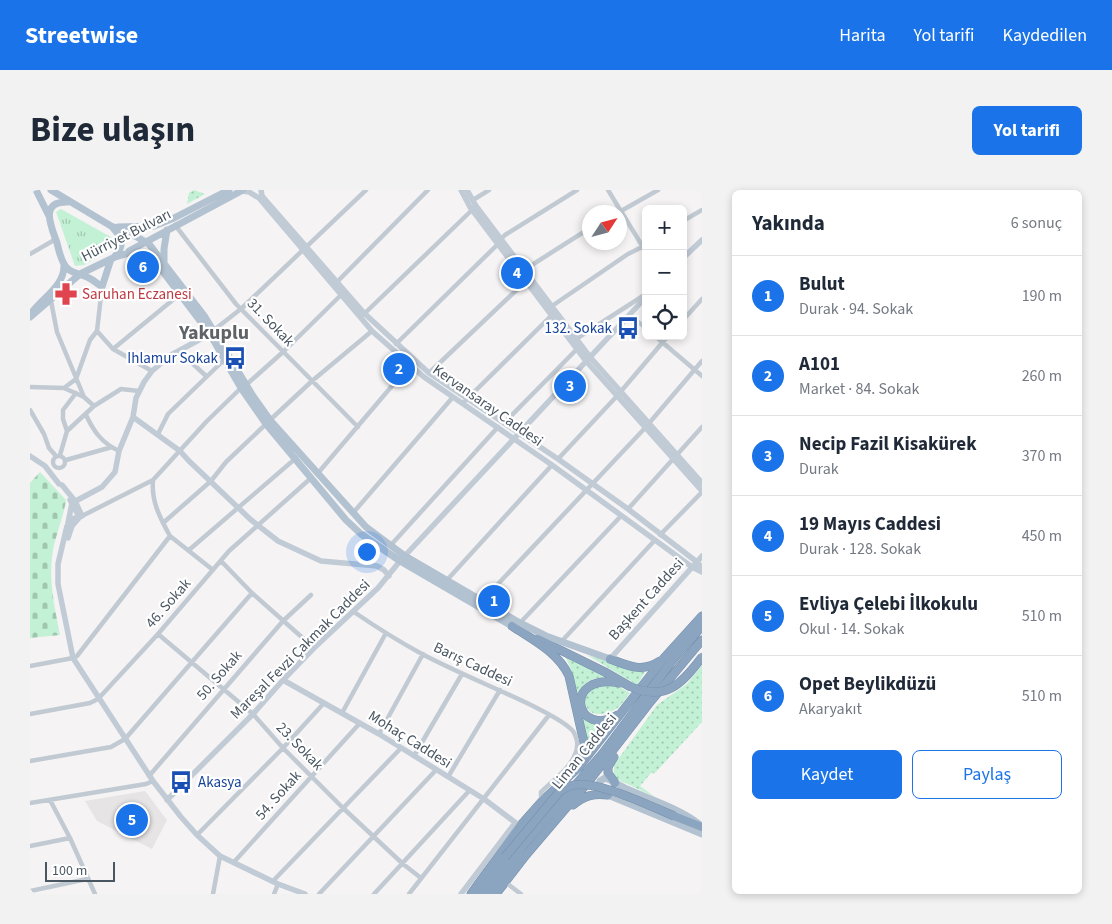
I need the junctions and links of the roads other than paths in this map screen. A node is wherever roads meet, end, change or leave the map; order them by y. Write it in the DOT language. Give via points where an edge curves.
graph roads {
  1 [pos="36,190"];
  2 [pos="51,190"];
  3 [pos="228,190"];
  4 [pos="242,190"];
  5 [pos="261,190"];
  6 [pos="366,190"];
  7 [pos="428,190"];
  8 [pos="460,190"];
  9 [pos="467,190"];
  10 [pos="489,190"];
  11 [pos="576,190"];
  12 [pos="608,190"];
  13 [pos="658,190"];
  14 [pos="69,202"];
  15 [pos="472,205"];
  16 [pos="617,205"];
  17 [pos="627,206"];
  18 [pos="702,210"];
  19 [pos="49,216"];
  20 [pos="687,219"];
  21 [pos="627,220"];
  22 [pos="175,225"];
  23 [pos="111,226"];
  24 [pos="167,230"];
  25 [pos="582,233"];
  26 [pos="56,240"];
  27 [pos="499,241"];
  28 [pos="146,242"];
  29 [pos="642,243"];
  30 [pos="700,244"];
  31 [pos="305,247"];
  32 [pos="642,247"];
  33 [pos="30,254"];
  34 [pos="687,255"];
  35 [pos="113,258"];
  36 [pos="64,263"];
  37 [pos="164,263"];
  38 [pos="522,272"];
  39 [pos="80,274"];
  40 [pos="528,280"];
  41 [pos="334,283"];
  42 [pos="102,286"];
  43 [pos="54,289"];
  44 [pos="180,294"];
  45 [pos="341,295"];
  46 [pos="642,298"];
  47 [pos="702,299"];
  48 [pos="642,300"];
  49 [pos="51,301"];
  50 [pos="242,308"];
  51 [pos="552,311"];
  52 [pos="630,314"];
  53 [pos="362,315"];
  54 [pos="30,316"];
  55 [pos="687,316"];
  56 [pos="642,324"];
  57 [pos="97,331"];
  58 [pos="372,331"];
  59 [pos="212,332"];
  60 [pos="576,339"];
  61 [pos="659,340"];
  62 [pos="665,340"];
  63 [pos="662,343"];
  64 [pos="396,344"];
  65 [pos="113,349"];
  66 [pos="577,349"];
  67 [pos="283,352"];
  68 [pos="588,359"];
  69 [pos="224,360"];
  70 [pos="702,361"];
  71 [pos="192,363"];
  72 [pos="413,363"];
  73 [pos="694,370"];
  74 [pos="152,371"];
  75 [pos="429,372"];
  76 [pos="206,376"];
  77 [pos="702,376"];
  78 [pos="76,379"];
  79 [pos="312,381"];
  80 [pos="30,386"];
  81 [pos="244,387"];
  82 [pos="64,388"];
  83 [pos="139,392"];
  84 [pos="76,393"];
  85 [pos="619,394"];
  86 [pos="453,396"];
  87 [pos="84,397"];
  88 [pos="465,400"];
  89 [pos="94,406"];
  90 [pos="30,410"];
  91 [pos="86,415"];
  92 [pos="132,418"];
  93 [pos="268,422"];
  94 [pos="504,422"];
  95 [pos="647,426"];
  96 [pos="358,427"];
  97 [pos="498,427"];
  98 [pos="702,427"];
  99 [pos="67,431"];
  100 [pos="158,434"];
  101 [pos="520,434"];
  102 [pos="515,439"];
  103 [pos="112,447"];
  104 [pos="119,450"];
  105 [pos="180,451"];
  106 [pos="30,456"];
  107 [pos="58,456"];
  108 [pos="296,458"];
  109 [pos="675,458"];
  110 [pos="558,459"];
  111 [pos="66,460"];
  112 [pos="53,462"];
  113 [pos="552,465"];
  114 [pos="45,466"];
  115 [pos="318,473"];
  116 [pos="311,478"];
  117 [pos="153,480"];
  118 [pos="211,481"];
  119 [pos="702,483"];
  120 [pos="592,484"];
  121 [pos="138,487"];
  122 [pos="586,491"];
  123 [pos="152,492"];
  124 [pos="702,492"];
  125 [pos="73,502"];
  126 [pos="239,508"];
  127 [pos="628,509"];
  128 [pos="352,513"];
  129 [pos="82,516"];
  130 [pos="621,516"];
  131 [pos="163,523"];
  132 [pos="67,526"];
  133 [pos="258,526"];
  134 [pos="660,535"];
  135 [pos="170,536"];
  136 [pos="655,540"];
  137 [pos="390,546"];
  138 [pos="189,550"];
  139 [pos="702,556"];
  140 [pos="403,559"];
  141 [pos="221,561"];
  142 [pos="697,562"];
  143 [pos="692,567"];
  144 [pos="702,568"];
  145 [pos="212,570"];
  146 [pos="702,572"];
  147 [pos="389,576"];
  148 [pos="447,580"];
  149 [pos="252,593"];
  150 [pos="311,595"];
  151 [pos="482,601"];
  152 [pos="354,612"];
  153 [pos="702,616"];
  154 [pos="283,621"];
  155 [pos="520,623"];
  156 [pos="512,626"];
  157 [pos="702,626"];
  158 [pos="158,634"];
  159 [pos="386,634"];
  160 [pos="702,640"];
  161 [pos="561,642"];
  162 [pos="314,648"];
  163 [pos="423,654"];
  164 [pos="702,656"];
  165 [pos="73,658"];
  166 [pos="664,658"];
  167 [pos="610,659"];
  168 [pos="190,662"];
  169 [pos="30,666"];
  170 [pos="462,674"];
  171 [pos="283,680"];
  172 [pos="629,686"];
  173 [pos="224,689"];
  174 [pos="500,690"];
  175 [pos="98,699"];
  176 [pos="324,703"];
  177 [pos="627,707"];
  178 [pos="342,713"];
  179 [pos="642,713"];
  180 [pos="30,714"];
  181 [pos="253,714"];
  182 [pos="549,715"];
  183 [pos="360,723"];
  184 [pos="379,734"];
  185 [pos="125,739"];
  186 [pos="283,748"];
  187 [pos="401,748"];
  188 [pos="414,756"];
  189 [pos="30,761"];
  190 [pos="579,767"];
  191 [pos="436,770"];
  192 [pos="311,777"];
  193 [pos="448,777"];
  194 [pos="151,778"];
  195 [pos="616,783"];
  196 [pos="469,791"];
  197 [pos="608,795"];
  198 [pos="484,799"];
  199 [pos="544,799"];
  200 [pos="50,800"];
  201 [pos="167,800"];
  202 [pos="30,803"];
  203 [pos="343,808"];
  204 [pos="556,819"];
  205 [pos="517,824"];
  206 [pos="702,827"];
  207 [pos="197,834"];
  208 [pos="702,834"];
  209 [pos="374,836"];
  210 [pos="70,838"];
  211 [pos="30,846"];
  212 [pos="220,856"];
  213 [pos="234,862"];
  214 [pos="403,864"];
  215 [pos="421,878"];
  216 [pos="87,879"];
  217 [pos="275,882"];
  218 [pos="506,882"];
  219 [pos="30,891"];
  220 [pos="95,894"];
  221 [pos="213,894"];
  222 [pos="274,894"];
  223 [pos="305,894"];
  224 [pos="318,894"];
  225 [pos="374,894"];
  226 [pos="409,894"];
  227 [pos="461,894"];
  228 [pos="471,894"];
  229 [pos="478,894"];
  230 [pos="487,894"];
  231 [pos="496,894"];
  232 [pos="520,894"];
  1 -- 19 [label="main road"];
  2 -- 14 [label="main road"];
  3 -- 23 [label="main road, Hürriyet Bulvarı" via="154,226"];
  4 -- 22 [label="main road, Hürriyet Bulvarı"];
  4 -- 31 [label="street, Kervansaray Caddesi" via="258,198"];
  5 -- 31 [label="street, Kervansaray Caddesi" via="262,196"];
  6 -- 31 [label="street"];
  7 -- 41 [label="street"];
  8 -- 15 [label="street"];
  9 -- 15 [label="street"];
  10 -- 15 [label="street"];
  11 -- 27 [label="street"];
  12 -- 16 [label="street"];
  13 -- 17 [label="street"];
  14 -- 19 [label="main road" via="54,205"];
  14 -- 23 [label="main road"];
  15 -- 27 [label="street"];
  15 -- 53 [label="street"];
  18 -- 20 [label="street"];
  19 -- 26 [label="main road"];
  21 -- 29 [label="street"];
  22 -- 24 [label="main road, Hürriyet Bulvarı"];
  22 -- 50 [label="street, 31. Sokak"];
  23 -- 28 [label="main road"];
  23 -- 35 [label="main road" via="122,240 120,251"];
  24 -- 28 [label="main road, Hürriyet Bulvarı"];
  24 -- 37 [label="main road"];
  25 -- 38 [label="street"];
  26 -- 33 [label="street"];
  26 -- 36 [label="main road"];
  27 -- 38 [label="street"];
  27 -- 64 [label="street"];
  28 -- 35 [label="main road, Hürriyet Bulvarı"];
  28 -- 37 [label="main road"];
  30 -- 34 [label="street"];
  31 -- 41 [label="street, Kervansaray Caddesi"];
  31 -- 50 [label="street"];
  32 -- 51 [label="street"];
  35 -- 39 [label="main road, Hürriyet Bulvarı"];
  35 -- 42 [label="main road"];
  35 -- 44 [label="main road" via="138,251 148,255"];
  36 -- 39 [label="main road" via="70,271"];
  36 -- 43 [label="main road, Hürriyet Bulvarı" via="63,278"];
  37 -- 59 [label="main road"];
  38 -- 40 [label="street"];
  39 -- 42 [label="main road"];
  39 -- 49 [label="main road, Hürriyet Bulvarı"];
  40 -- 51 [label="street"];
  40 -- 75 [label="street"];
  41 -- 45 [label="street, Kervansaray Caddesi"];
  41 -- 53 [label="street, Kervansaray Caddesi"];
  42 -- 57 [label="street"];
  43 -- 49 [label="main road"];
  43 -- 54 [label="main road, Hürriyet Bulvarı"];
  44 -- 59 [label="main road"];
  44 -- 65 [label="street"];
  45 -- 53 [label="street, Kervansaray Caddesi"];
  45 -- 67 [label="street"];
  46 -- 60 [label="street"];
  47 -- 55 [label="street"];
  48 -- 52 [label="street, Mareşal Fevzi Çakmak Caddesi"];
  49 -- 54 [label="main road, Hürriyet Bulvarı"];
  49 -- 78 [label="street" via="57,332"];
  50 -- 59 [label="street"];
  50 -- 67 [label="street, 31. Sokak"];
  51 -- 60 [label="street"];
  51 -- 66 [label="street"];
  51 -- 88 [label="street"];
  52 -- 56 [label="street"];
  52 -- 68 [label="street, Mareşal Fevzi Çakmak Caddesi"];
  53 -- 58 [label="street, Kervansaray Caddesi"];
  53 -- 64 [label="street, Kervansaray Caddesi"];
  57 -- 65 [label="street"];
  57 -- 78 [label="street" via="90,340"];
  58 -- 72 [label="street, Kervansaray Caddesi"];
  58 -- 79 [label="street"];
  59 -- 69 [label="main road"];
  59 -- 74 [label="street" via="172,355"];
  59 -- 81 [label="main road"];
  60 -- 68 [label="street"];
  61 -- 63 [label="street"];
  62 -- 63 [label="street"];
  63 -- 73 [label="street"];
  63 -- 85 [label="street"];
  64 -- 72 [label="street, Kervansaray Caddesi"];
  65 -- 74 [label="street"];
  66 -- 68 [label="street"];
  66 -- 94 [label="street"];
  67 -- 79 [label="street, 31. Sokak"];
  67 -- 81 [label="street"];
  68 -- 85 [label="street"];
  68 -- 101 [label="street, Mareşal Fevzi Çakmak Caddesi"];
  69 -- 76 [label="street"];
  69 -- 81 [label="main road"];
  70 -- 73 [label="street"];
  71 -- 76 [label="street"];
  72 -- 75 [label="street, Kervansaray Caddesi"];
  72 -- 86 [label="street, Kervansaray Caddesi" via="424,377"];
  72 -- 96 [label="street"];
  73 -- 77 [label="street"];
  73 -- 95 [label="street"];
  74 -- 83 [label="street"];
  75 -- 88 [label="street, Kervansaray Caddesi"];
  76 -- 100 [label="street" via="168,414"];
  78 -- 82 [label="street"];
  78 -- 87 [label="street"];
  79 -- 93 [label="street"];
  79 -- 96 [label="street, 31. Sokak"];
  80 -- 82 [label="street"];
  81 -- 93 [label="main road"];
  81 -- 105 [label="street"];
  82 -- 84 [label="street"];
  83 -- 89 [label="street" via="121,390"];
  83 -- 92 [label="street"];
  84 -- 87 [label="street"];
  84 -- 99 [label="street" via="63,410"];
  85 -- 95 [label="street"];
  85 -- 110 [label="street"];
  86 -- 88 [label="street, Kervansaray Caddesi"];
  86 -- 128 [label="street"];
  87 -- 89 [label="street"];
  88 -- 94 [label="street, Kervansaray Caddesi"];
  88 -- 97 [label="street, Kervansaray Caddesi"];
  89 -- 91 [label="street"];
  90 -- 107 [label="street" via="48,448"];
  91 -- 99 [label="street"];
  91 -- 103 [label="street" via="97,434"];
  92 -- 100 [label="street"];
  92 -- 104 [label="street"];
  93 -- 108 [label="main road"];
  93 -- 115 [label="main road"];
  93 -- 118 [label="street"];
  94 -- 101 [label="street, Kervansaray Caddesi"];
  95 -- 109 [label="street"];
  95 -- 120 [label="street"];
  96 -- 115 [label="street"];
  97 -- 102 [label="street, Kervansaray Caddesi"];
  97 -- 137 [label="street"];
  98 -- 109 [label="street"];
  99 -- 107 [label="street"];
  100 -- 105 [label="street"];
  101 -- 102 [label="street, Mareşal Fevzi Çakmak Caddesi"];
  101 -- 110 [label="street, Kervansaray Caddesi"];
  102 -- 113 [label="street, Kervansaray Caddesi"];
  102 -- 140 [label="street, Mareşal Fevzi Çakmak Caddesi"];
  103 -- 104 [label="street"];
  103 -- 111 [label="street"];
  104 -- 125 [label="street" via="115,472 110,479 102,487"];
  105 -- 117 [label="street"];
  105 -- 118 [label="street"];
  106 -- 114 [label="street"];
  107 -- 111 [label="street"];
  107 -- 112 [label="street"];
  108 -- 116 [label="main road"];
  108 -- 126 [label="street"];
  109 -- 119 [label="street"];
  109 -- 124 [label="street"];
  109 -- 127 [label="street"];
  110 -- 120 [label="street, Kervansaray Caddesi"];
  111 -- 112 [label="street" via="60,468"];
  112 -- 114 [label="street"];
  113 -- 122 [label="street, Kervansaray Caddesi"];
  113 -- 148 [label="street"];
  114 -- 125 [label="street"];
  115 -- 116 [label="main road"];
  115 -- 128 [label="main road"];
  116 -- 133 [label="street, 46. Sokak"];
  116 -- 140 [label="main road" via="356,529"];
  117 -- 121 [label="street"];
  117 -- 123 [label="street"];
  118 -- 126 [label="street"];
  118 -- 131 [label="street"];
  120 -- 122 [label="street"];
  120 -- 127 [label="street, Kervansaray Caddesi"];
  121 -- 123 [label="street" via="148,487"];
  121 -- 129 [label="street"];
  122 -- 130 [label="street, Kervansaray Caddesi"];
  122 -- 151 [label="street"];
  123 -- 131 [label="street"];
  124 -- 134 [label="street"];
  125 -- 129 [label="street" via="77,513"];
  125 -- 132 [label="street"];
  126 -- 133 [label="street"];
  126 -- 138 [label="street"];
  127 -- 134 [label="street, Kervansaray Caddesi"];
  128 -- 137 [label="main road"];
  129 -- 132 [label="street" via="72,519"];
  129 -- 165 [label="street" via="72,526 61,568"];
  130 -- 136 [label="street, Kervansaray Caddesi"];
  130 -- 155 [label="street"];
  131 -- 135 [label="street"];
  132 -- 165 [label="street" via="58,573"];
  133 -- 141 [label="street, 46. Sokak"];
  133 -- 147 [label="street" via="278,541 321,560 377,566"];
  134 -- 142 [label="street, Kervansaray Caddesi"];
  135 -- 138 [label="street"];
  135 -- 165 [label="street"];
  136 -- 143 [label="street, Kervansaray Caddesi"];
  136 -- 161 [label="street"];
  137 -- 140 [label="main road"];
  138 -- 145 [label="street"];
  139 -- 142 [label="street, Başkent Caddesi"];
  140 -- 147 [label="street, Mareşal Fevzi Çakmak Caddesi"];
  140 -- 148 [label="main road"];
  140 -- 156 [label="main road"];
  141 -- 145 [label="street, 46. Sokak"];
  141 -- 149 [label="street"];
  142 -- 143 [label="street, Başkent Caddesi"];
  142 -- 144 [label="street, Kervansaray Caddesi"];
  143 -- 146 [label="street, Kervansaray Caddesi"];
  143 -- 167 [label="street, Başkent Caddesi"];
  145 -- 158 [label="street, 46. Sokak"];
  147 -- 152 [label="street, Mareşal Fevzi Çakmak Caddesi"];
  148 -- 151 [label="main road"];
  149 -- 154 [label="street"];
  149 -- 168 [label="street"];
  150 -- 154 [label="street, 50. Sokak"];
  151 -- 155 [label="main road"];
  152 -- 159 [label="street, Barış Caddesi"];
  152 -- 162 [label="street, Mareşal Fevzi Çakmak Caddesi"];
  153 -- 166 [label="highway"];
  154 -- 162 [label="street"];
  154 -- 173 [label="street, 50. Sokak"];
  155 -- 161 [label="main road"];
  156 -- 172 [label="highway"];
  156 -- 190 [label="highway" via="556,657 569,676 584,744"];
  157 -- 230 [label="highway, Liman Caddesi"];
  158 -- 168 [label="street, 23. Sokak"];
  158 -- 175 [label="street, 46. Sokak"];
  159 -- 163 [label="street, Barış Caddesi"];
  159 -- 178 [label="street"];
  160 -- 179 [label="highway, Liman Caddesi"];
  161 -- 167 [label="main road"];
  162 -- 171 [label="street, Mareşal Fevzi Çakmak Caddesi"];
  163 -- 170 [label="street, Barış Caddesi"];
  163 -- 184 [label="street"];
  164 -- 172 [label="highway, bridge" via="686,678 669,690 652,693"];
  165 -- 169 [label="street"];
  165 -- 175 [label="street"];
  166 -- 167 [label="highway" via="645,668"];
  166 -- 177 [label="highway"];
  168 -- 173 [label="street, 23. Sokak"];
  168 -- 185 [label="street"];
  170 -- 174 [label="street, Barış Caddesi"];
  170 -- 188 [label="street"];
  171 -- 176 [label="street, Mohaç Caddesi"];
  171 -- 181 [label="street, Mareşal Fevzi Çakmak Caddesi"];
  172 -- 177 [label="highway" via="598,682 581,695 583,711 600,722 618,716"];
  173 -- 181 [label="street, 23. Sokak"];
  173 -- 194 [label="street, 50. Sokak"];
  174 -- 182 [label="street, Barış Caddesi"];
  174 -- 193 [label="street"];
  175 -- 180 [label="street"];
  175 -- 185 [label="street"];
  176 -- 178 [label="street, Mohaç Caddesi"];
  176 -- 186 [label="street"];
  177 -- 190 [label="highway"];
  178 -- 183 [label="street, Mohaç Caddesi"];
  179 -- 195 [label="highway" via="608,767 608,773"];
  179 -- 204 [label="highway, Liman Caddesi"];
  181 -- 186 [label="street, 23. Sokak"];
  181 -- 201 [label="street, Mareşal Fevzi Çakmak Caddesi"];
  182 -- 198 [label="street"];
  182 -- 199 [label="street, Barış Caddesi" via="573,731 577,741 570,763 541,792"];
  183 -- 184 [label="street, Mohaç Caddesi"];
  183 -- 192 [label="street, 54. Sokak"];
  184 -- 187 [label="street, Mohaç Caddesi"];
  185 -- 189 [label="street" via="110,747"];
  185 -- 194 [label="street"];
  186 -- 192 [label="street, 23. Sokak"];
  186 -- 207 [label="street"];
  187 -- 188 [label="street, Mohaç Caddesi"];
  187 -- 203 [label="street"];
  188 -- 191 [label="street, Mohaç Caddesi"];
  190 -- 199 [label="highway"];
  191 -- 193 [label="street, Mohaç Caddesi"];
  191 -- 209 [label="street"];
  192 -- 203 [label="street, 23. Sokak"];
  192 -- 213 [label="street, 54. Sokak"];
  193 -- 196 [label="street, Mohaç Caddesi"];
  194 -- 200 [label="street" via="146,784"];
  194 -- 201 [label="street"];
  195 -- 197 [label="main road" via="606,778 600,780 598,787"];
  195 -- 206 [label="main road" via="684,814"];
  196 -- 198 [label="street, Mohaç Caddesi"];
  196 -- 214 [label="street"];
  197 -- 204 [label="highway" via="586,796"];
  197 -- 208 [label="main road"];
  198 -- 205 [label="street, Mohaç Caddesi"];
  198 -- 215 [label="street"];
  199 -- 205 [label="highway"];
  200 -- 202 [label="street"];
  200 -- 210 [label="street"];
  201 -- 207 [label="street"];
  203 -- 209 [label="street, 23. Sokak"];
  203 -- 217 [label="street"];
  204 -- 218 [label="highway, Liman Caddesi"];
  205 -- 227 [label="street"];
  205 -- 228 [label="highway"];
  206 -- 229 [label="highway, bridge" via="603,788 583,784 570,786 560,792"];
  207 -- 212 [label="street"];
  209 -- 214 [label="street, 23. Sokak"];
  209 -- 224 [label="street"];
  210 -- 211 [label="street"];
  210 -- 216 [label="street"];
  212 -- 213 [label="street"];
  212 -- 221 [label="street"];
  213 -- 217 [label="street"];
  214 -- 215 [label="street, 23. Sokak"];
  214 -- 225 [label="street"];
  215 -- 226 [label="street"];
  216 -- 219 [label="street"];
  216 -- 220 [label="street"];
  217 -- 222 [label="street"];
  217 -- 223 [label="street"];
  218 -- 231 [label="highway, Liman Caddesi"];
  218 -- 232 [label="street"];
}
